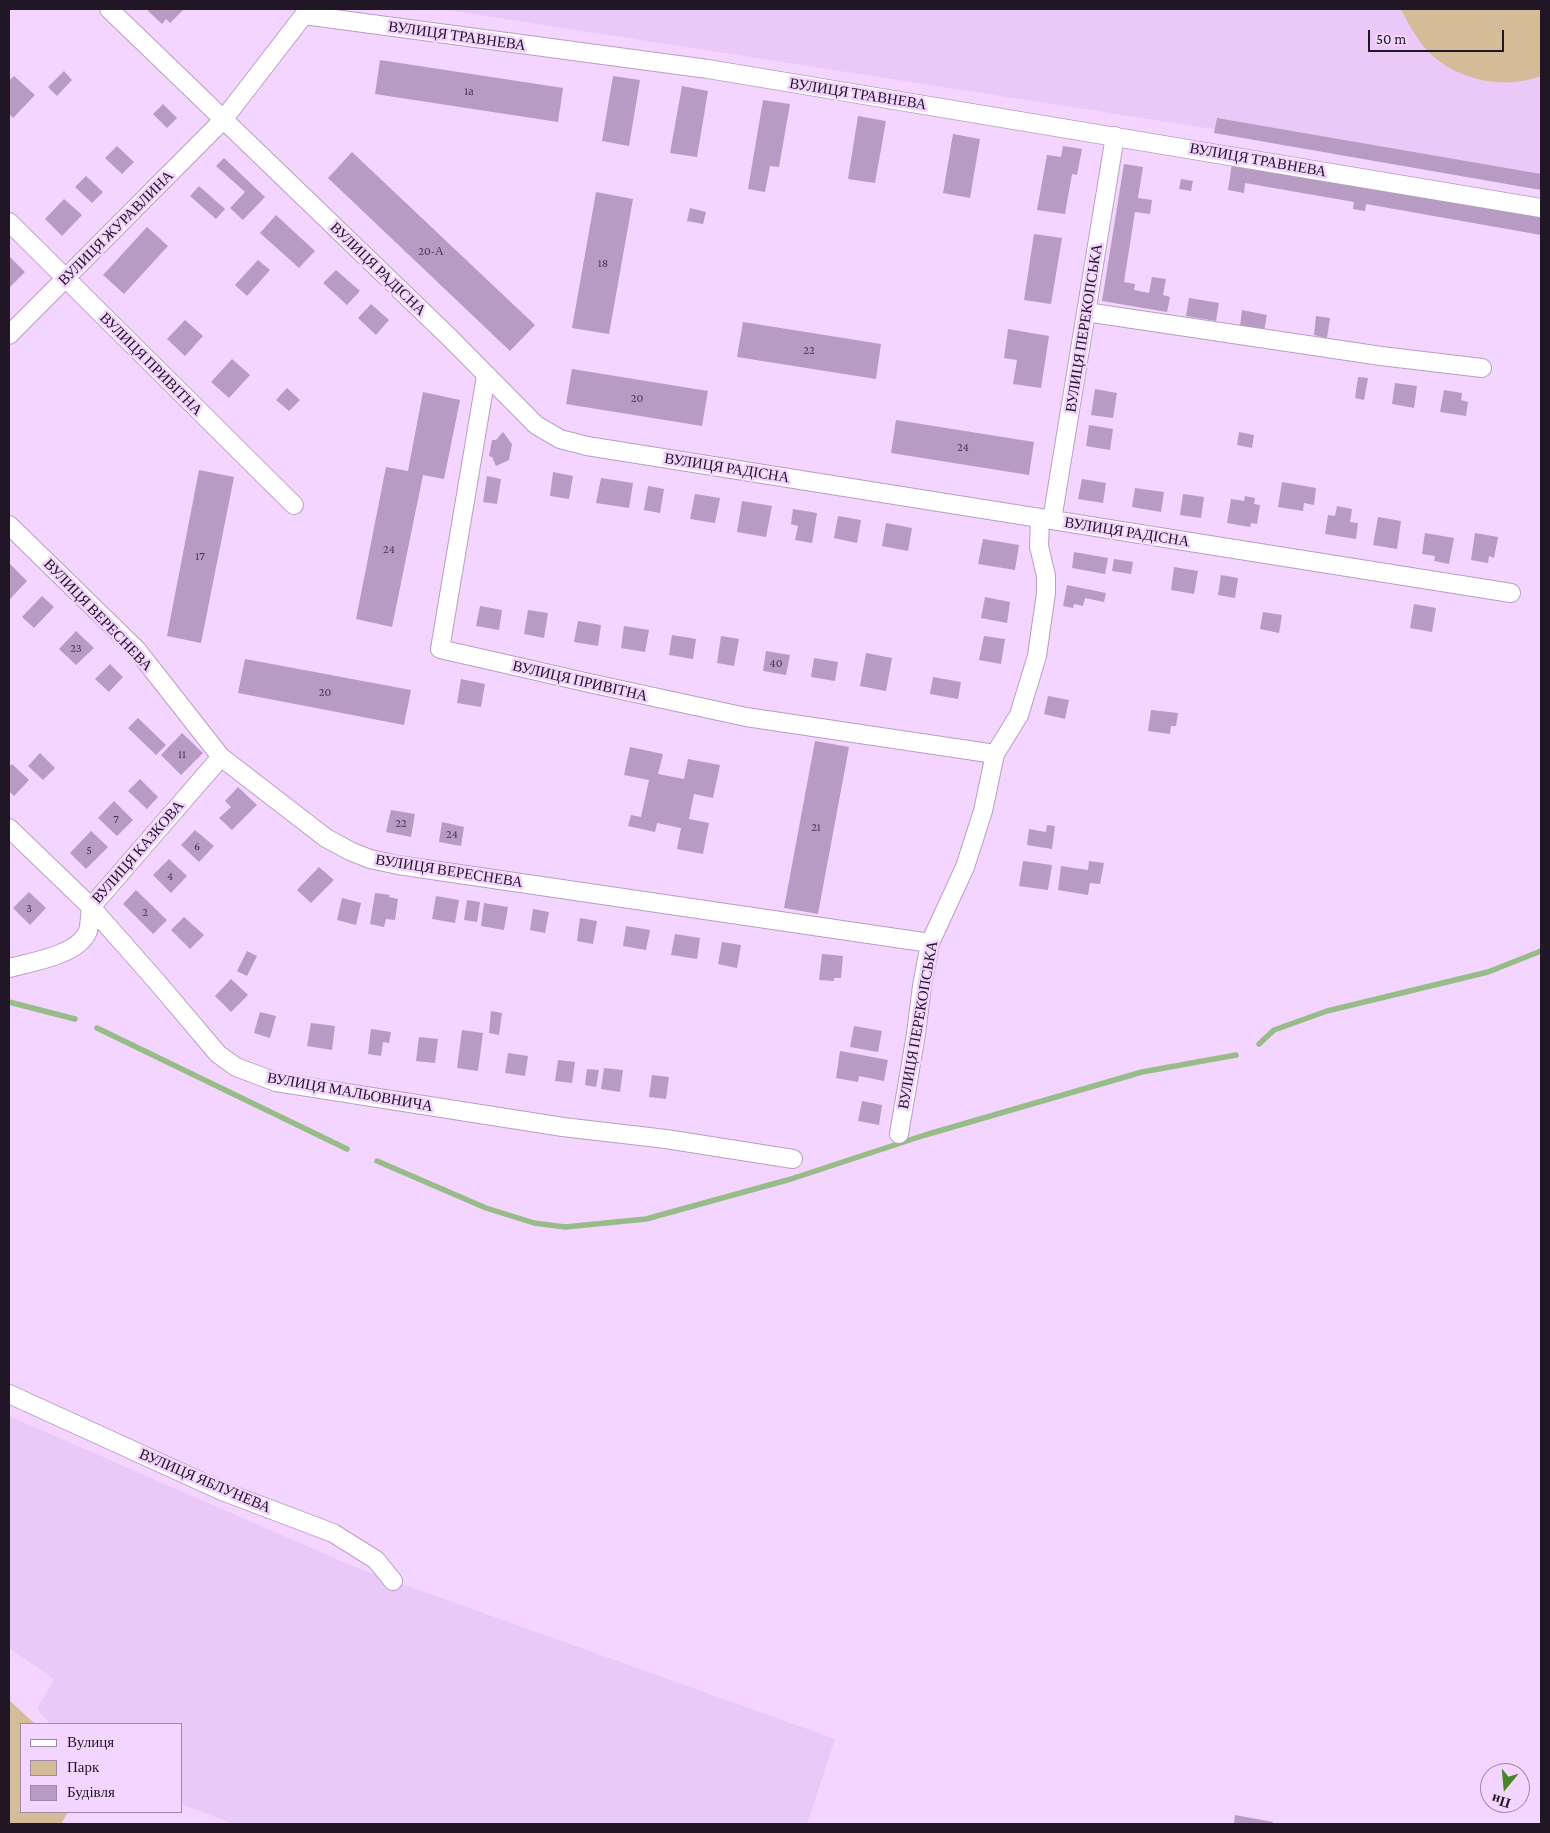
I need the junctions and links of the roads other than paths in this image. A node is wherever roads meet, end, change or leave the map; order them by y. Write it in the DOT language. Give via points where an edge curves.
graph roads {
  1 [pos="109,9"];
  2 [pos="223,120"];
  3 [pos="1115,136"];
  4 [pos="1541,208"];
  5 [pos="9,222"];
  6 [pos="65,280"];
  7 [pos="1086,312"];
  8 [pos="9,335"];
  9 [pos="1482,368"];
  10 [pos="486,376"];
  11 [pos="294,505"];
  12 [pos="1046,520"];
  13 [pos="9,525"];
  14 [pos="1511,593"];
  15 [pos="994,754"];
  16 [pos="221,757"];
  17 [pos="9,828"];
  18 [pos="90,907"];
  19 [pos="930,943"];
  20 [pos="9,968"];
  21 [pos="899,1134"];
  22 [pos="793,1158"];
  23 [pos="9,1394"];
  24 [pos="393,1581"];
  1 -- 2 [label="street, ВУЛИЦЯ РАДІСНА"];
  2 -- 3 [label="street, ВУЛИЦЯ ТРАВНЕВА" via="304,15 708,70"];
  2 -- 6 [label="street, ВУЛИЦЯ ЖУРАВЛИНА"];
  2 -- 10 [label="street, ВУЛИЦЯ РАДІСНА"];
  3 -- 4 [label="street, ВУЛИЦЯ ТРАВНЕВА"];
  3 -- 7 [label="street, ВУЛИЦЯ ПЕРЕКОПСЬКА"];
  5 -- 6 [label="street, ВУЛИЦЯ ПРИВІТНА"];
  6 -- 8 [label="street, ВУЛИЦЯ ЖУРАВЛИНА"];
  6 -- 11 [label="street, ВУЛИЦЯ ПРИВІТНА"];
  7 -- 9 [label="street" via="1363,354"];
  7 -- 12 [label="street, ВУЛИЦЯ ПЕРЕКОПСЬКА"];
  10 -- 12 [label="street, ВУЛИЦЯ РАДІСНА" via="536,426 560,439 597,448"];
  10 -- 15 [label="street, ВУЛИЦЯ ПРИВІТНА" via="440,649 746,717"];
  12 -- 14 [label="street, ВУЛИЦЯ РАДІСНА"];
  12 -- 15 [label="street, ВУЛИЦЯ ПЕРЕКОПСЬКА" via="1039,546 1046,576 1046,593 1037,656 1019,715"];
  13 -- 16 [label="street, ВУЛИЦЯ ВЕРЕСНЕВА" via="137,650"];
  15 -- 19 [label="street, ВУЛИЦЯ ПЕРЕКОПСЬКА" via="984,811 965,867"];
  16 -- 18 [label="street, ВУЛИЦЯ КАЗКОВА"];
  16 -- 19 [label="street, ВУЛИЦЯ ВЕРЕСНЕВА" via="326,838 370,859"];
  17 -- 18 [label="street, ВУЛИЦЯ МАЛЬОВНИЧА"];
  18 -- 20 [label="street, ВУЛИЦЯ КАЗКОВА" via="88,931 76,946"];
  18 -- 22 [label="street, ВУЛИЦЯ МАЛЬОВНИЧА" via="218,1054 253,1075 276,1082 553,1125"];
  19 -- 21 [label="street, ВУЛИЦЯ ПЕРЕКОПСЬКА"];
  23 -- 24 [label="street, ВУЛИЦЯ ЯБЛУНЕВА" via="222,1491 333,1533 376,1560"];
}
